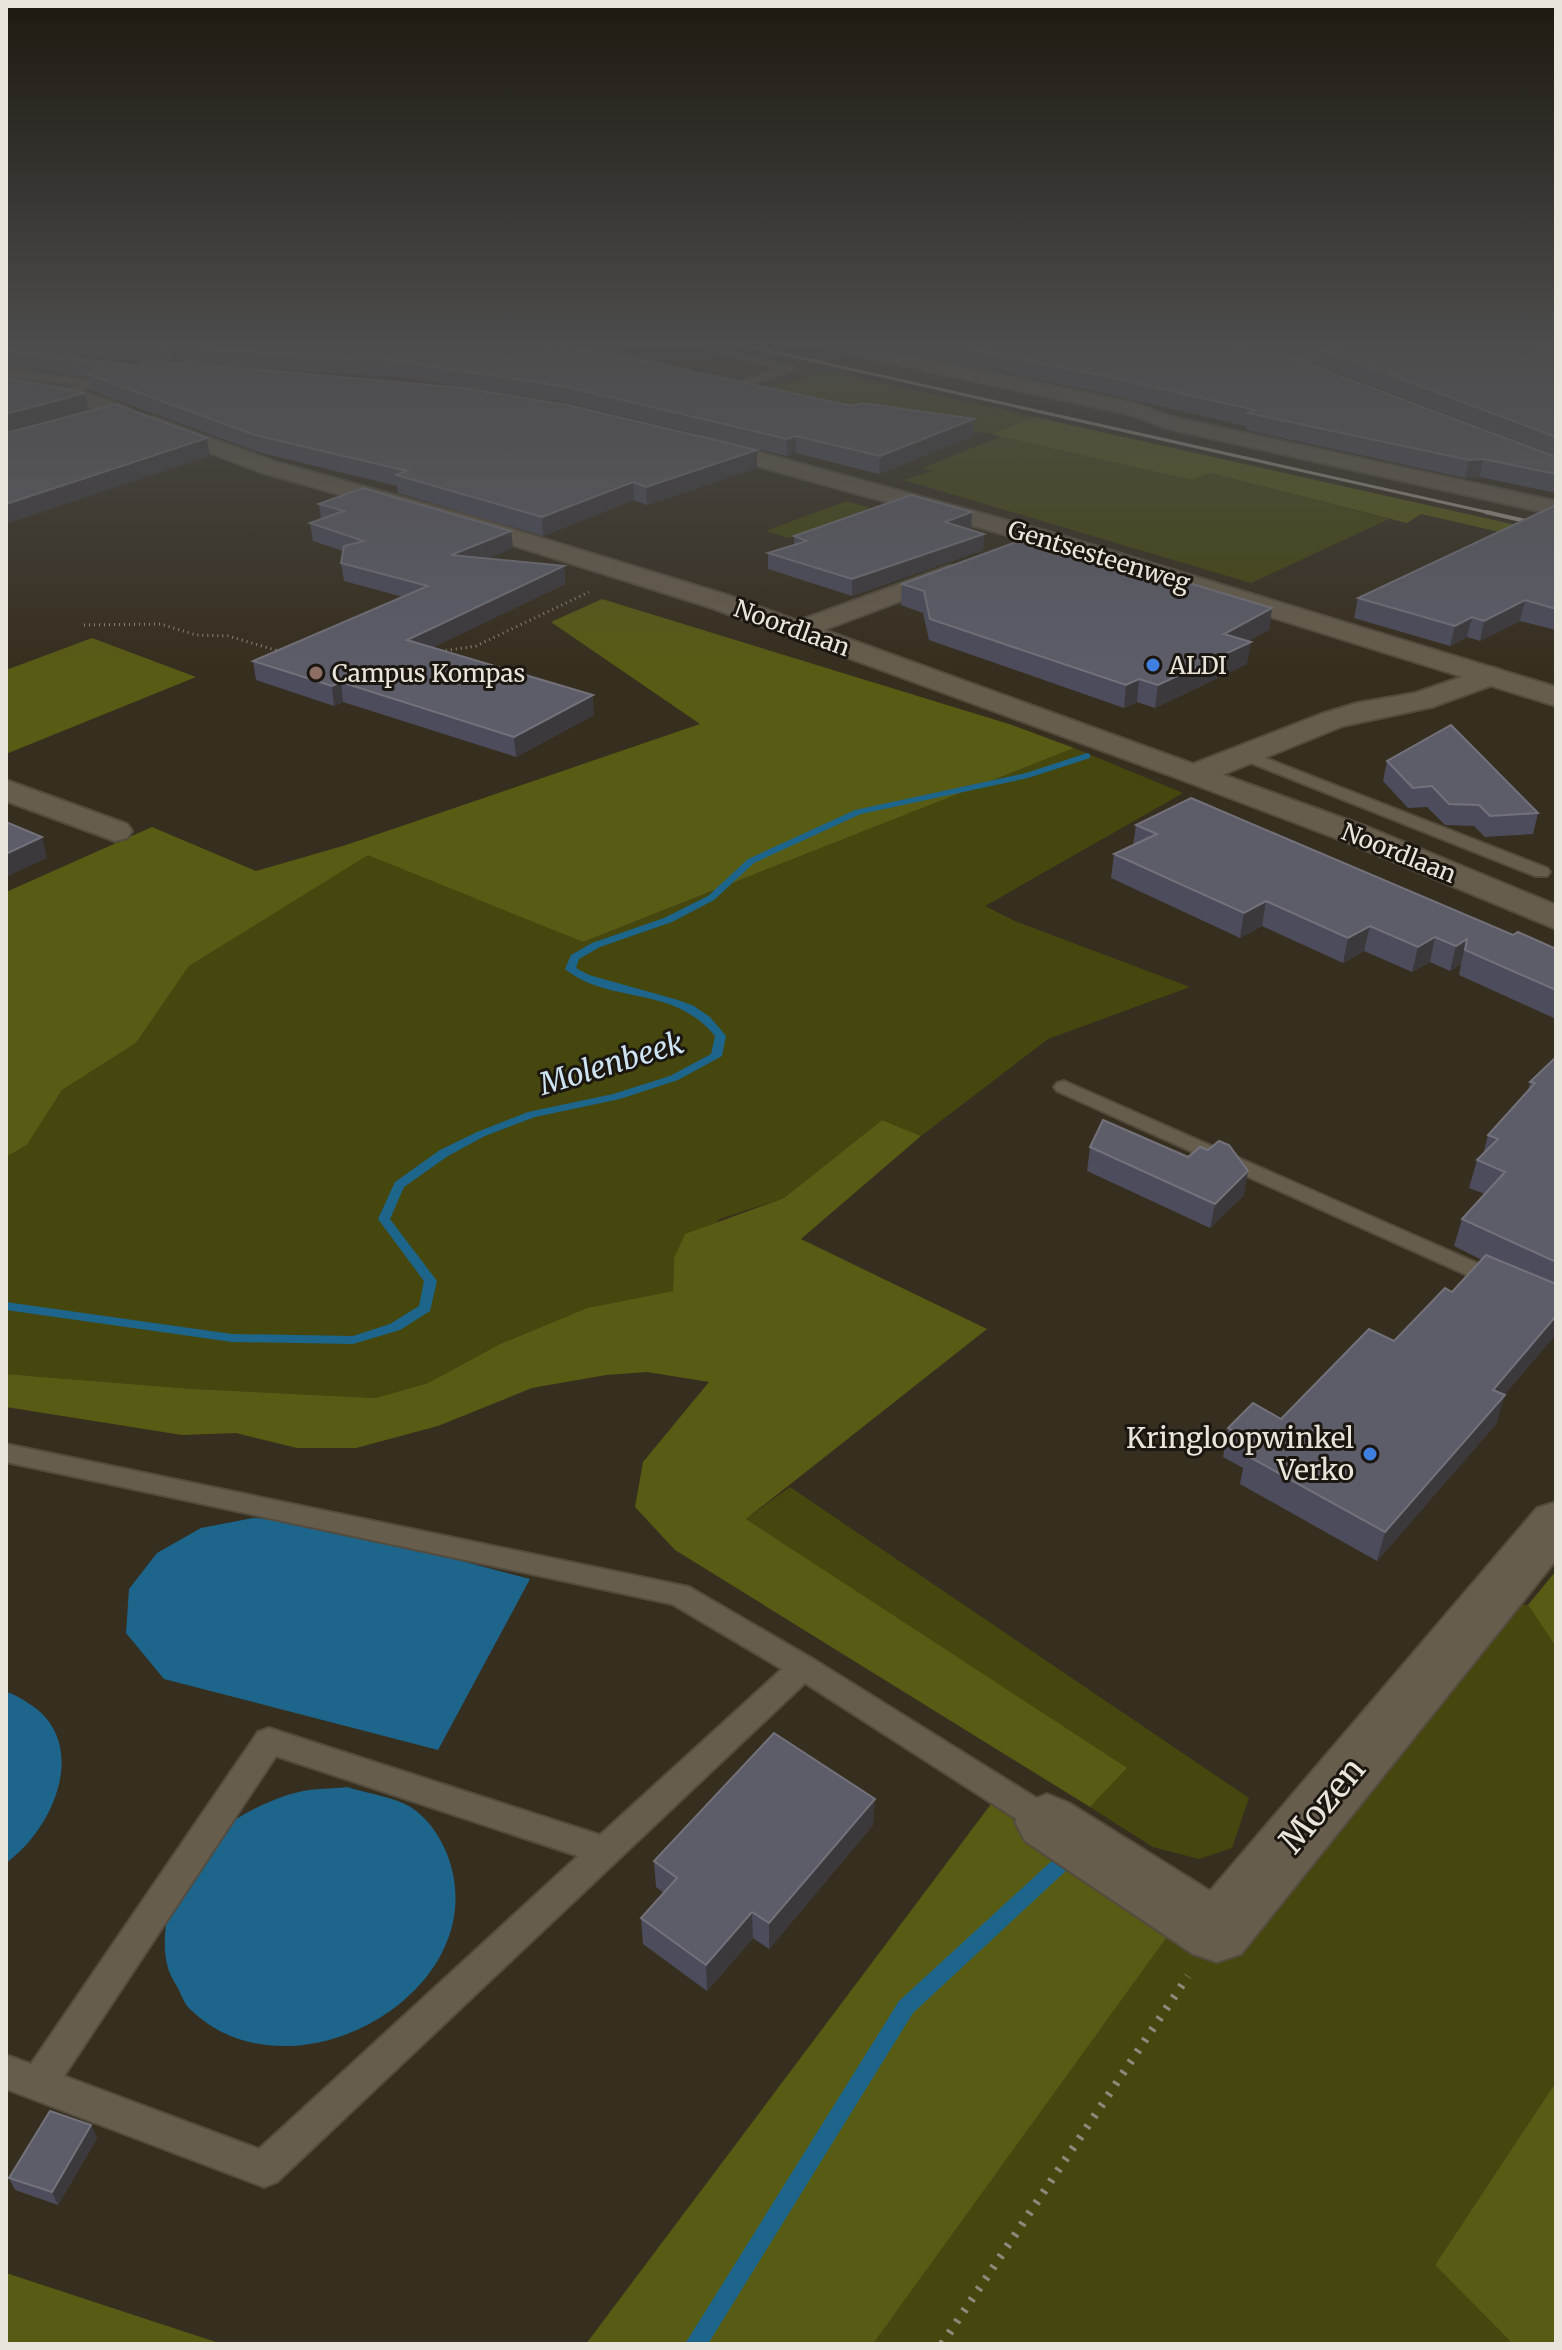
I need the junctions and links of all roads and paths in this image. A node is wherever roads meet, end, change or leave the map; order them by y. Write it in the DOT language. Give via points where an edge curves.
graph roads {
  1 [pos="234,453"];
  2 [pos="737,453"];
  3 [pos="1305,453"];
  4 [pos="1530,480"];
  5 [pos="1470,489"];
  6 [pos="1556,508"];
  7 [pos="1056,542"];
  8 [pos="1014,558"];
  9 [pos="978,572"];
  10 [pos="629,574"];
  11 [pos="84,625"];
  12 [pos="812,634"];
  13 [pos="288,654"];
  14 [pos="428,656"];
  15 [pos="1491,676"];
  16 [pos="1556,697"];
  17 [pos="1247,756"];
  18 [pos="1196,774"];
  19 [pos="6,790"];
  20 [pos="115,831"];
  21 [pos="1541,872"];
  22 [pos="1556,918"];
  23 [pos="1064,1087"];
  24 [pos="1556,1307"];
  25 [pos="6,1453"];
  26 [pos="1556,1522"];
  27 [pos="803,1667"];
  28 [pos="1047,1822"];
  29 [pos="605,1851"];
  30 [pos="1217,1932"];
  31 [pos="6,2072"];
  32 [pos="38,2084"];
  33 [pos="942,2344"];
  1 -- 10 [label="street, Noordlaan"];
  2 -- 7 [label="street, Gentsesteenweg"];
  3 -- 5 [label="street"];
  4 -- 5 [label="street" via="1489,481"];
  5 -- 6 [label="street"];
  7 -- 8 [label="street"];
  7 -- 15 [label="street, Gentsesteenweg"];
  9 -- 12 [label="street"];
  10 -- 12 [label="street, Noordlaan"];
  10 -- 14 [label="path" via="476,646"];
  11 -- 13 [label="path" via="161,624"];
  12 -- 18 [label="street, Noordlaan"];
  15 -- 16 [label="street, Gentsesteenweg"];
  15 -- 17 [label="street" via="1421,701 1357,712"];
  17 -- 18 [label="street"];
  17 -- 21 [label="lane"];
  18 -- 22 [label="street, Noordlaan"];
  19 -- 20 [label="street"];
  23 -- 24 [label="lane"];
  25 -- 27 [label="lane" via="679,1595"];
  26 -- 30 [label="street, Mozen"];
  27 -- 28 [label="lane"];
  27 -- 29 [label="lane"];
  28 -- 30 [label="street"];
  29 -- 32 [label="lane" via="264,2169"];
  29 -- 32 [label="lane" via="269,1741"];
  30 -- 33 [label="path"];
  31 -- 32 [label="lane"];
}
